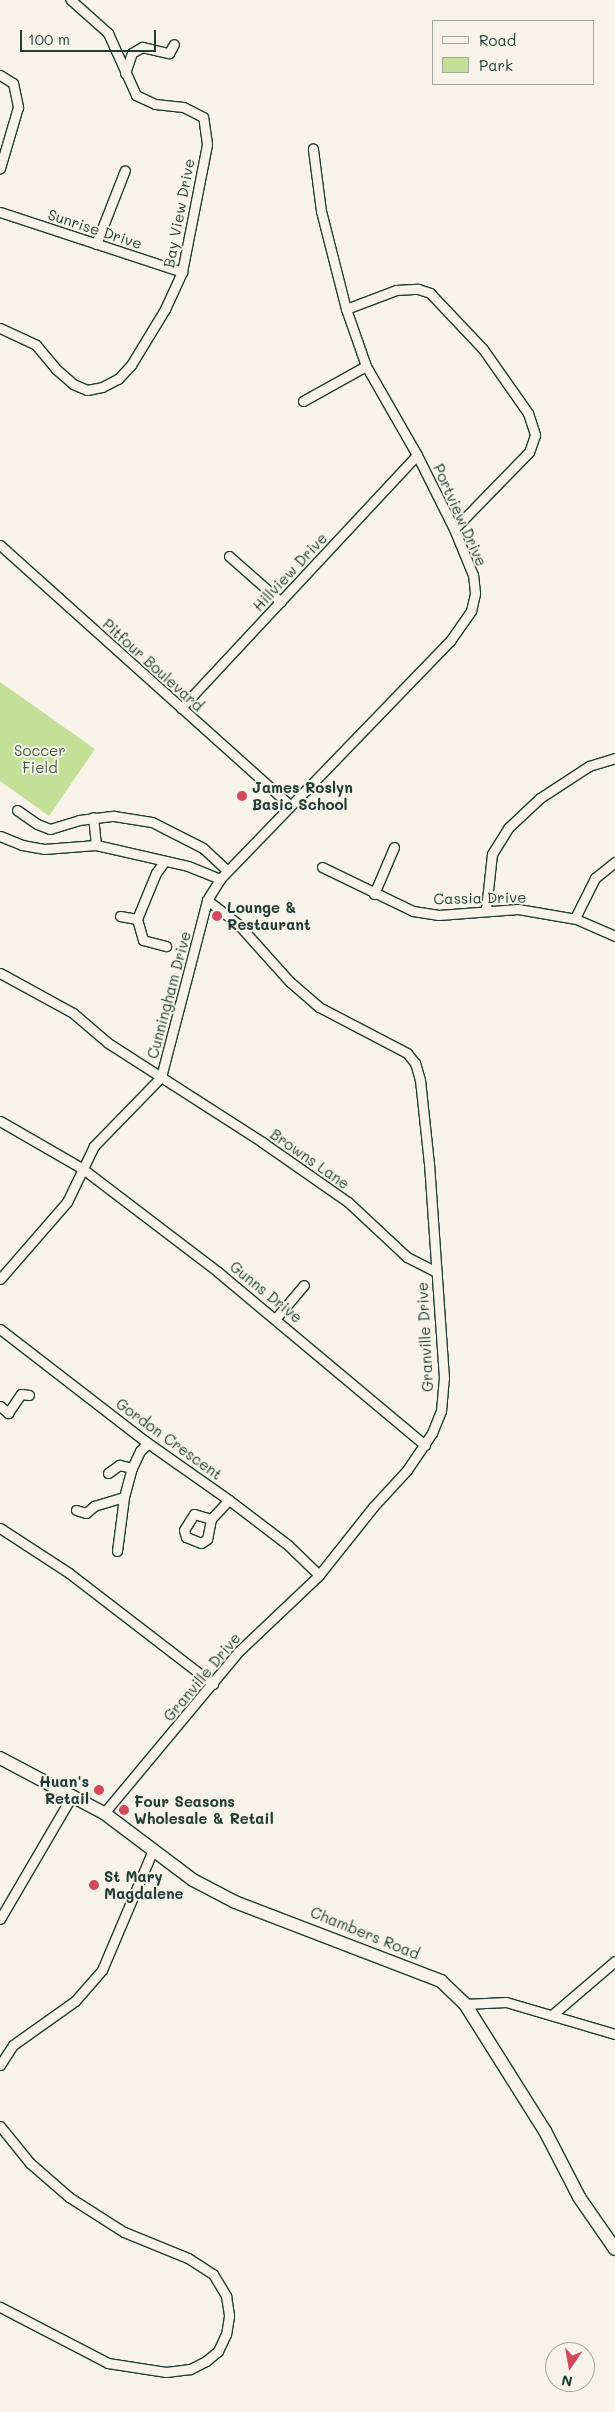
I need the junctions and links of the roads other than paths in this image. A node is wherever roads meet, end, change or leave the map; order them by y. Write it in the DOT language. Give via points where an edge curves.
graph roads {
  1 [pos="71,0"];
  2 [pos="174,44"];
  3 [pos="124,69"];
  4 [pos="0,75"];
  5 [pos="312,149"];
  6 [pos="0,168"];
  7 [pos="125,170"];
  8 [pos="0,212"];
  9 [pos="96,244"];
  10 [pos="182,272"];
  11 [pos="346,309"];
  12 [pos="0,328"];
  13 [pos="366,366"];
  14 [pos="303,401"];
  15 [pos="417,454"];
  16 [pos="454,528"];
  17 [pos="0,545"];
  18 [pos="229,556"];
  19 [pos="281,602"];
  20 [pos="181,708"];
  21 [pos="615,758"];
  22 [pos="289,804"];
  23 [pos="17,810"];
  24 [pos="93,817"];
  25 [pos="0,836"];
  26 [pos="96,845"];
  27 [pos="394,847"];
  28 [pos="164,862"];
  29 [pos="615,862"];
  30 [pos="322,867"];
  31 [pos="227,870"];
  32 [pos="220,879"];
  33 [pos="374,894"];
  34 [pos="207,900"];
  35 [pos="486,910"];
  36 [pos="120,916"];
  37 [pos="575,918"];
  38 [pos="137,919"];
  39 [pos="615,936"];
  40 [pos="166,946"];
  41 [pos="0,973"];
  42 [pos="162,1077"];
  43 [pos="0,1121"];
  44 [pos="83,1169"];
  45 [pos="436,1272"];
  46 [pos="0,1278"];
  47 [pos="304,1285"];
  48 [pos="276,1318"];
  49 [pos="0,1329"];
  50 [pos="29,1395"];
  51 [pos="0,1406"];
  52 [pos="148,1443"];
  53 [pos="425,1445"];
  54 [pos="132,1468"];
  55 [pos="108,1473"];
  56 [pos="124,1497"];
  57 [pos="229,1500"];
  58 [pos="76,1510"];
  59 [pos="211,1519"];
  60 [pos="0,1528"];
  61 [pos="117,1551"];
  62 [pos="319,1575"];
  63 [pos="213,1684"];
  64 [pos="0,1758"];
  65 [pos="72,1796"];
  66 [pos="104,1813"];
  67 [pos="153,1850"];
  68 [pos="0,1919"];
  69 [pos="615,1962"];
  70 [pos="465,2004"];
  71 [pos="552,2015"];
  72 [pos="615,2034"];
  73 [pos="0,2065"];
  74 [pos="0,2126"];
  75 [pos="615,2248"];
  76 [pos="0,2307"];
  1 -- 3 [label="street" via="108,33"];
  2 -- 3 [label="street" via="169,53 142,47 132,53"];
  3 -- 10 [label="street, Bay View Drive" via="136,95 155,104 183,107 203,117 206,144"];
  4 -- 6 [label="street" via="13,83 18,107"];
  5 -- 11 [label="street, Portview Drive" via="321,210"];
  7 -- 9 [label="street"];
  8 -- 9 [label="street, Sunrise Drive"];
  9 -- 10 [label="street, Sunrise Drive"];
  10 -- 12 [label="street, Bay View Drive" via="165,309 132,365 118,379 102,387 86,390 73,384 36,345"];
  11 -- 13 [label="street, Portview Drive"];
  11 -- 16 [label="street" via="396,290 418,289 430,293 442,302 482,349 528,413 535,434 529,452"];
  13 -- 14 [label="street"];
  13 -- 15 [label="street, Portview Drive"];
  15 -- 16 [label="street, Portview Drive"];
  15 -- 19 [label="street, Hillview Drive"];
  16 -- 22 [label="street, Portview Drive" via="473,575 474,593 463,625"];
  17 -- 20 [label="street, Pitfour Boulevard"];
  18 -- 19 [label="street"];
  19 -- 20 [label="street, Hillview Drive"];
  20 -- 22 [label="street, Pitfour Boulevard"];
  21 -- 35 [label="street" via="581,771 540,798 508,828 492,854"];
  22 -- 31 [label="street, Portview Drive"];
  23 -- 24 [label="street" via="37,824 50,828"];
  24 -- 26 [label="street"];
  24 -- 31 [label="street" via="132,817 152,822 204,848"];
  25 -- 26 [label="street" via="44,849"];
  26 -- 28 [label="street"];
  27 -- 33 [label="street"];
  28 -- 32 [label="street" via="188,866"];
  28 -- 38 [label="street" via="156,873"];
  29 -- 37 [label="street" via="596,878"];
  30 -- 33 [label="street, Cassia Drive"];
  31 -- 32 [label="street, Portview Drive"];
  32 -- 34 [label="street, Portview Drive"];
  33 -- 35 [label="street, Cassia Drive" via="413,911 438,915"];
  34 -- 42 [label="street, Cunningham Drive"];
  34 -- 45 [label="street, Granville Drive" via="238,924 290,982 320,1008 407,1054 415,1063 429,1164"];
  35 -- 37 [label="street, Cassia Drive" via="518,908"];
  36 -- 38 [label="street"];
  37 -- 39 [label="street, Cassia Drive"];
  38 -- 40 [label="street" via="143,940"];
  41 -- 42 [label="street, Browns Lane" via="73,1013 108,1043"];
  42 -- 44 [label="street, Cunningham Drive" via="94,1146"];
  42 -- 45 [label="street, Browns Lane" via="348,1202 407,1257"];
  43 -- 44 [label="street, Gunns Drive"];
  44 -- 46 [label="street, Cunningham Drive" via="67,1202"];
  44 -- 48 [label="street, Gunns Drive"];
  45 -- 53 [label="street, Granville Drive" via="444,1378 441,1411"];
  47 -- 48 [label="street"];
  48 -- 53 [label="street, Gunns Drive"];
  49 -- 52 [label="street, Gordon Crescent"];
  50 -- 51 [label="street" via="21,1394 8,1413"];
  52 -- 54 [label="street"];
  52 -- 57 [label="street, Gordon Crescent"];
  53 -- 62 [label="street, Granville Drive"];
  54 -- 55 [label="street" via="119,1465"];
  54 -- 56 [label="street"];
  56 -- 58 [label="street" via="94,1506 86,1513"];
  56 -- 61 [label="street" via="125,1513"];
  57 -- 59 [label="street"];
  57 -- 62 [label="street, Gordon Crescent" via="288,1545"];
  60 -- 63 [label="street" via="77,1579"];
  62 -- 63 [label="street, Granville Drive" via="238,1652"];
  63 -- 66 [label="street, Granville Drive"];
  64 -- 65 [label="street, Chambers Road"];
  65 -- 66 [label="street, Chambers Road"];
  65 -- 68 [label="street"];
  66 -- 67 [label="street, Chambers Road"];
  67 -- 70 [label="street, Chambers Road" via="193,1880 236,1902 441,1981"];
  67 -- 73 [label="street" via="102,1970 74,2001 14,2044"];
  69 -- 71 [label="street"];
  70 -- 71 [label="street" via="506,2002"];
  70 -- 75 [label="street, Chambers Road" via="545,2132 579,2197"];
  71 -- 72 [label="street"];
  74 -- 76 [label="street" via="30,2163 69,2197 124,2232 188,2258 213,2274 226,2296 229,2316 226,2334 218,2350 206,2361 190,2369 166,2372 108,2363"];
}
